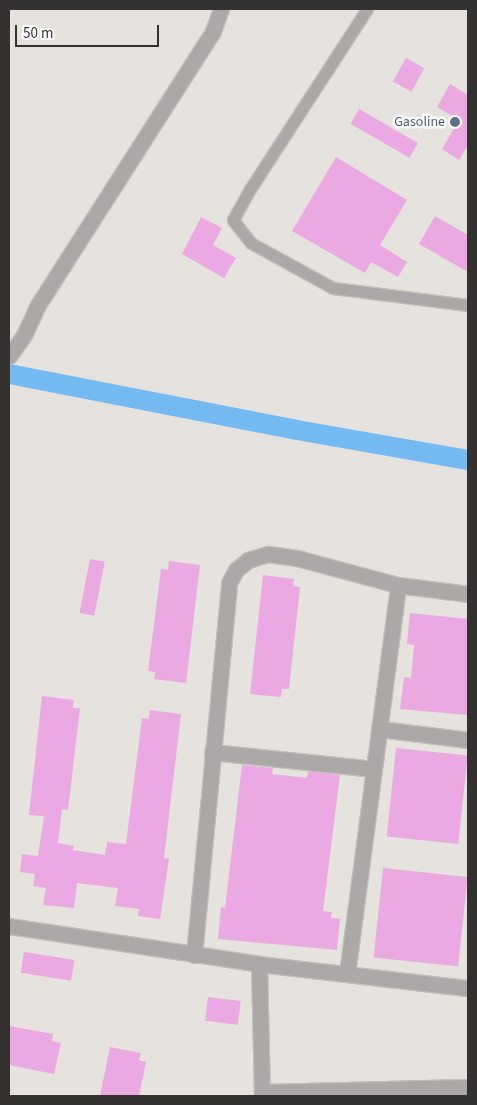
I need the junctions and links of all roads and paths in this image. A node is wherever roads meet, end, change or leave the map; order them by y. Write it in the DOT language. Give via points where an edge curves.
graph roads {
  1 [pos="221,9"];
  2 [pos="367,9"];
  3 [pos="468,305"];
  4 [pos="9,356"];
  5 [pos="398,585"];
  6 [pos="468,594"];
  7 [pos="380,729"];
  8 [pos="468,740"];
  9 [pos="212,752"];
  10 [pos="374,769"];
  11 [pos="9,926"];
  12 [pos="194,955"];
  13 [pos="259,964"];
  14 [pos="347,974"];
  15 [pos="468,988"];
  16 [pos="468,1087"];
  17 [pos="262,1094"];
  1 -- 4 [label="street" via="213,31 38,305 24,335"];
  2 -- 3 [label="lane" via="233,220 251,243 333,288"];
  5 -- 6 [label="street"];
  5 -- 7 [label="street"];
  5 -- 9 [label="street" via="305,560 268,554 242,565 229,583"];
  7 -- 8 [label="street"];
  7 -- 10 [label="street"];
  9 -- 10 [label="street"];
  9 -- 12 [label="street"];
  10 -- 14 [label="street"];
  11 -- 12 [label="street"];
  12 -- 13 [label="street"];
  13 -- 14 [label="street"];
  13 -- 17 [label="street"];
  14 -- 15 [label="street"];
  16 -- 17 [label="street"];
}
